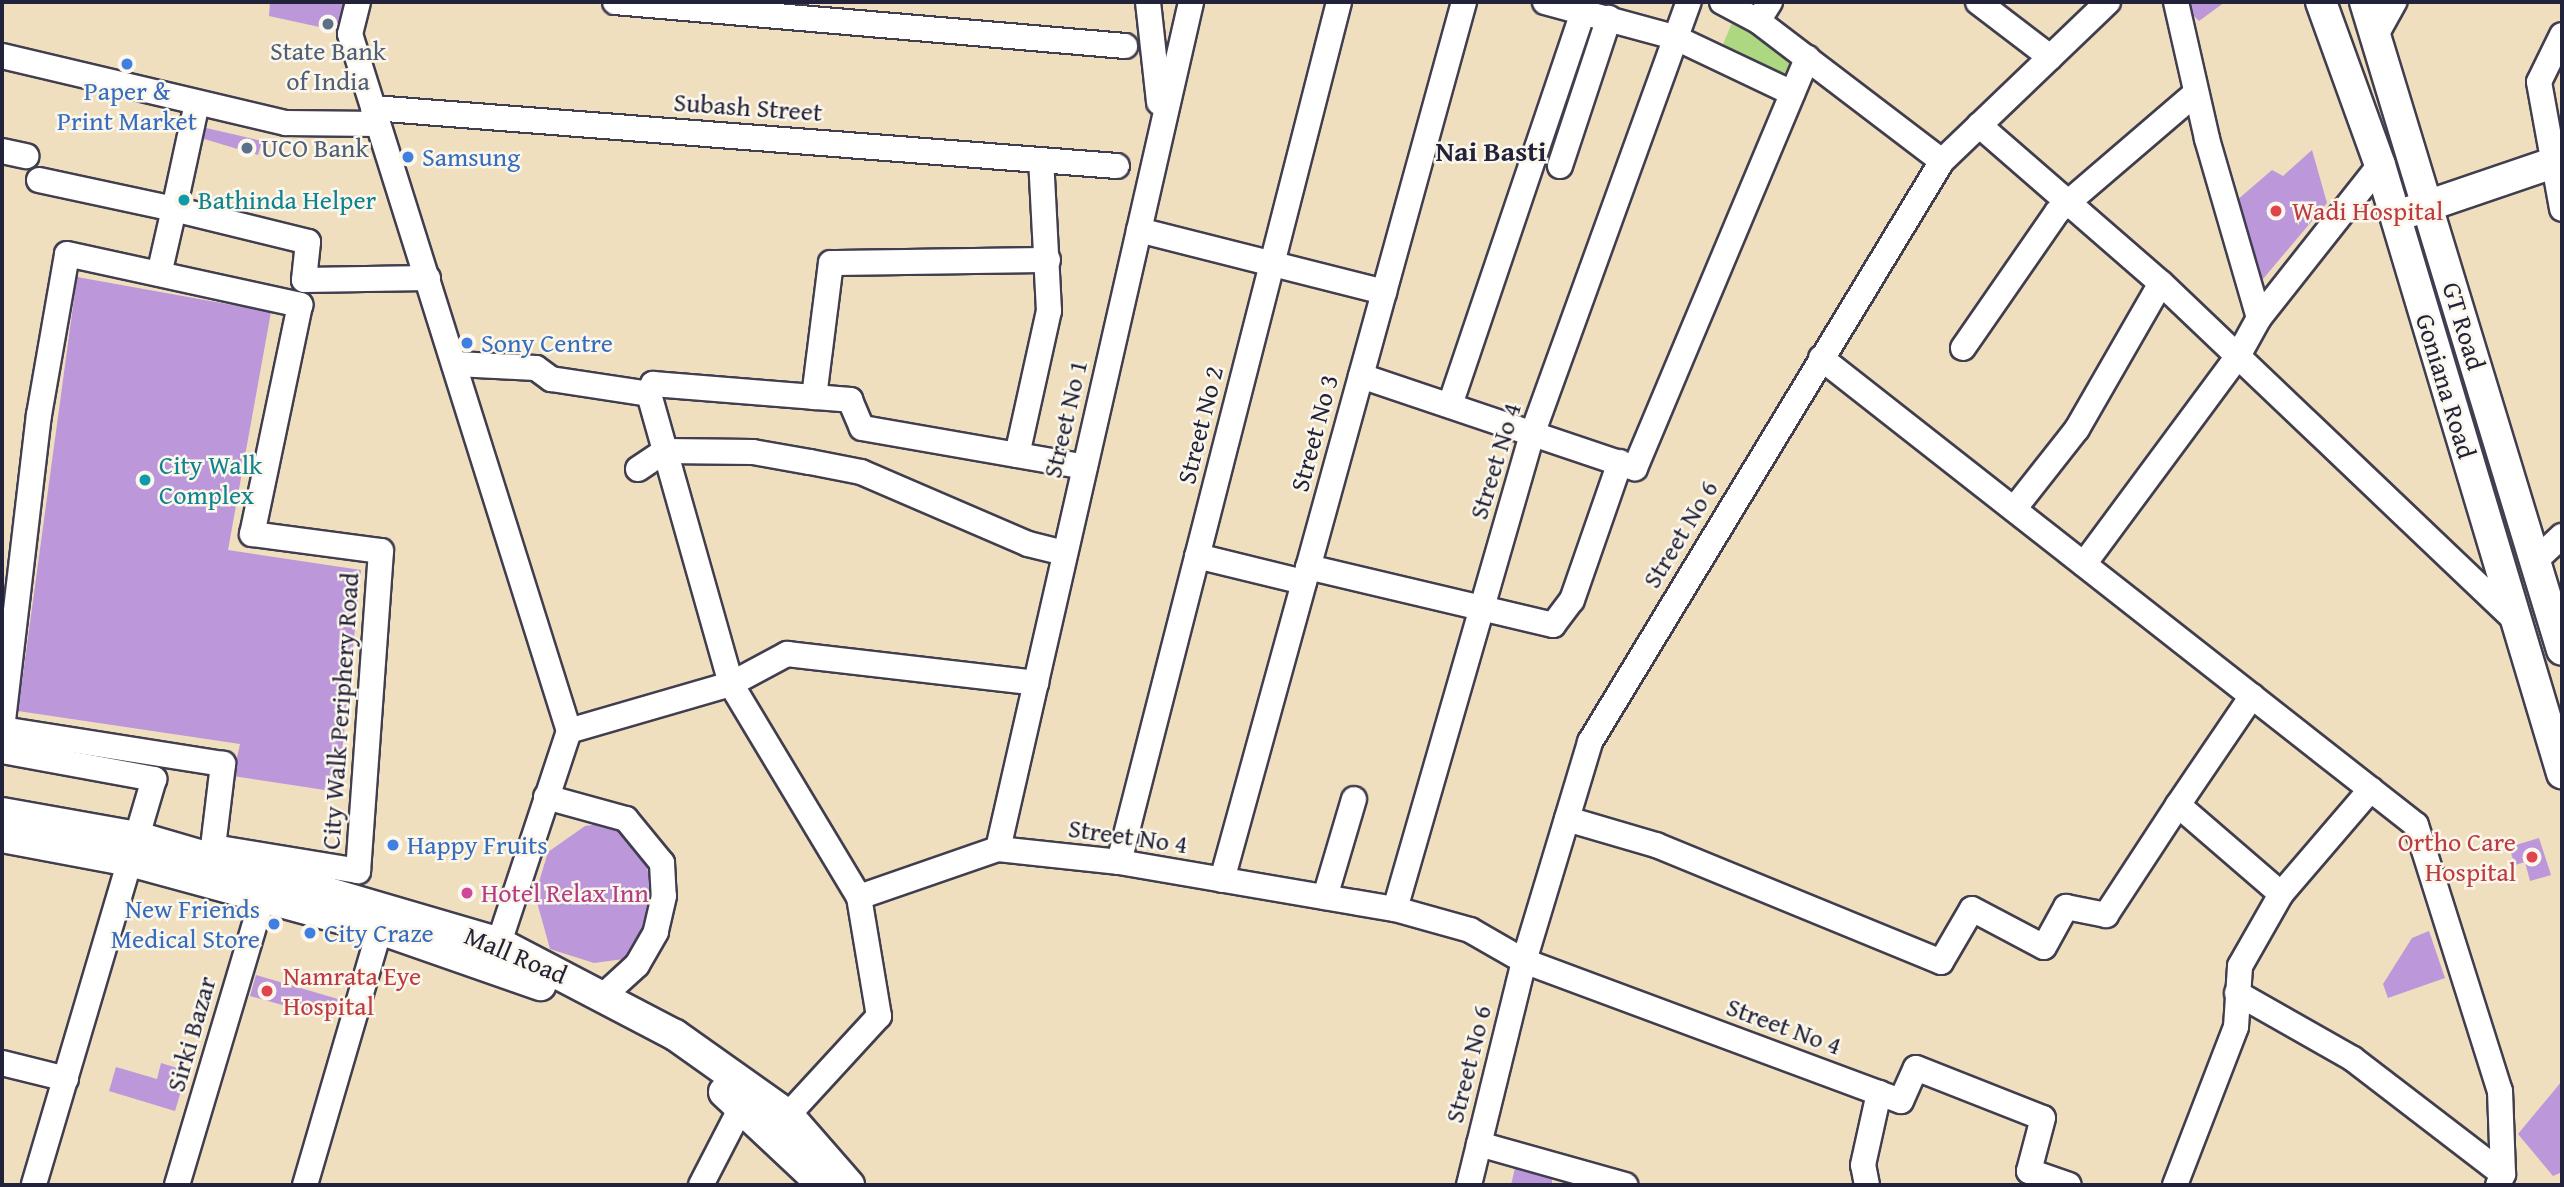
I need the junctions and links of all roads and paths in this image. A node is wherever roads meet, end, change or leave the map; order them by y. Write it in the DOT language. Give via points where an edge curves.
graph roads {
  1 [pos="358,2"];
  2 [pos="615,2"];
  3 [pos="1148,2"];
  4 [pos="1191,2"];
  5 [pos="1339,2"];
  6 [pos="1464,2"];
  7 [pos="1545,2"];
  8 [pos="1689,2"];
  9 [pos="1722,2"];
  10 [pos="1978,2"];
  11 [pos="2108,2"];
  12 [pos="2176,2"];
  13 [pos="2321,2"];
  14 [pos="2365,2"];
  15 [pos="2394,2"];
  16 [pos="1764,11"];
  17 [pos="1583,12"];
  18 [pos="1609,18"];
  19 [pos="2376,35"];
  20 [pos="2562,35"];
  21 [pos="1674,37"];
  22 [pos="1125,46"];
  23 [pos="2,56"];
  24 [pos="2050,57"];
  25 [pos="1807,58"];
  26 [pos="1792,93"];
  27 [pos="2196,93"];
  28 [pos="198,103"];
  29 [pos="376,116"];
  30 [pos="1161,116"];
  31 [pos="1979,125"];
  32 [pos="2,151"];
  33 [pos="26,156"];
  34 [pos="1041,160"];
  35 [pos="1941,161"];
  36 [pos="2556,163"];
  37 [pos="2380,164"];
  38 [pos="1117,166"];
  39 [pos="1560,166"];
  40 [pos="39,180"];
  41 [pos="2067,201"];
  42 [pos="2428,205"];
  43 [pos="174,209"];
  44 [pos="2562,209"];
  45 [pos="2396,217"];
  46 [pos="1139,230"];
  47 [pos="1048,260"];
  48 [pos="1272,262"];
  49 [pos="160,270"];
  50 [pos="428,278"];
  51 [pos="2161,283"];
  52 [pos="1384,292"];
  53 [pos="2259,318"];
  54 [pos="1963,348"];
  55 [pos="2238,356"];
  56 [pos="1821,358"];
  57 [pos="456,365"];
  58 [pos="1361,376"];
  59 [pos="649,394"];
  60 [pos="814,397"];
  61 [pos="1451,402"];
  62 [pos="1534,432"];
  63 [pos="665,451"];
  64 [pos="1017,455"];
  65 [pos="1620,462"];
  66 [pos="1085,467"];
  67 [pos="638,469"];
  68 [pos="2014,509"];
  69 [pos="2562,536"];
  70 [pos="1065,553"];
  71 [pos="1197,556"];
  72 [pos="2535,561"];
  73 [pos="2084,564"];
  74 [pos="1306,575"];
  75 [pos="1482,608"];
  76 [pos="2516,621"];
  77 [pos="2562,650"];
  78 [pos="1036,683"];
  79 [pos="731,684"];
  80 [pos="2252,696"];
  81 [pos="2,728"];
  82 [pos="569,731"];
  83 [pos="2,751"];
  84 [pos="2562,773"];
  85 [pos="2371,789"];
  86 [pos="546,797"];
  87 [pos="1354,799"];
  88 [pos="2178,805"];
  89 [pos="2,813"];
  90 [pos="1567,819"];
  91 [pos="2,837"];
  92 [pos="134,849"];
  93 [pos="998,849"];
  94 [pos="1119,862"];
  95 [pos="267,879"];
  96 [pos="1222,880"];
  97 [pos="2281,894"];
  98 [pos="859,897"];
  99 [pos="1325,897"];
  100 [pos="1395,909"];
  101 [pos="380,929"];
  102 [pos="499,943"];
  103 [pos="1524,961"];
  104 [pos="2237,993"];
  105 [pos="604,995"];
  106 [pos="2,1063"];
  107 [pos="65,1079"];
  108 [pos="1879,1093"];
  109 [pos="746,1098"];
  110 [pos="788,1115"];
  111 [pos="1479,1144"];
  112 [pos="819,1176"];
  113 [pos="2026,1178"];
  114 [pos="2500,1179"];
  115 [pos="34,1185"];
  116 [pos="177,1185"];
  117 [pos="305,1185"];
  118 [pos="701,1185"];
  119 [pos="849,1185"];
  120 [pos="1469,1185"];
  121 [pos="1625,1185"];
  122 [pos="1867,1185"];
  123 [pos="2069,1185"];
  124 [pos="2175,1185"];
  1 -- 29 [label="street" via="350,34"];
  2 -- 22 [label="street"];
  3 -- 30 [label="street"];
  4 -- 30 [label="street, Street No 1"];
  5 -- 48 [label="street, Street No 2"];
  6 -- 52 [label="street, Street No 3"];
  7 -- 17 [label="street"];
  8 -- 21 [label="street, Street No 4"];
  9 -- 16 [label="street"];
  10 -- 24 [label="street"];
  11 -- 24 [label="street, Street No 6"];
  12 -- 27 [label="street"];
  13 -- 37 [label="main road, Goniana Road"];
  14 -- 19 [label="main road, GT Road"];
  15 -- 19 [label="street"];
  16 -- 25 [label="street"];
  17 -- 18 [label="street"];
  17 -- 61 [label="street"];
  18 -- 21 [label="street"];
  18 -- 39 [label="street"];
  19 -- 42 [label="main road, GT Road"];
  20 -- 36 [label="street" via="2539,82"];
  21 -- 26 [label="street"];
  21 -- 62 [label="street, Street No 4"];
  23 -- 28 [label="street, Subash Street"];
  24 -- 31 [label="street, Street No 6"];
  25 -- 26 [label="street"];
  25 -- 35 [label="street"];
  26 -- 65 [label="street" via="1634,467"];
  27 -- 41 [label="street"];
  27 -- 53 [label="street"];
  28 -- 29 [label="street, Subash Street" via="286,123"];
  28 -- 43 [label="street"];
  29 -- 34 [label="street, Subash Street"];
  29 -- 50 [label="street"];
  30 -- 46 [label="street, Street No 1"];
  31 -- 35 [label="street, Street No 6"];
  31 -- 41 [label="street"];
  32 -- 33 [label="street"];
  34 -- 38 [label="street, Subash Street"];
  34 -- 47 [label="street"];
  35 -- 56 [label="street, Street No 6"];
  36 -- 42 [label="main road"];
  36 -- 44 [label="street"];
  37 -- 45 [label="main road, Goniana Road"];
  37 -- 53 [label="street"];
  40 -- 43 [label="street"];
  41 -- 51 [label="street"];
  41 -- 54 [label="street"];
  42 -- 45 [label="main road"];
  42 -- 72 [label="main road, GT Road"];
  43 -- 49 [label="street"];
  43 -- 50 [label="street" via="308,242 303,292"];
  45 -- 76 [label="main road, Goniana Road"];
  46 -- 48 [label="street"];
  46 -- 66 [label="street, Street No 1"];
  47 -- 60 [label="street" via="831,263"];
  47 -- 64 [label="street" via="1049,311"];
  48 -- 52 [label="street"];
  48 -- 71 [label="street, Street No 2"];
  50 -- 57 [label="street"];
  51 -- 55 [label="street"];
  51 -- 68 [label="street" via="2077,429"];
  52 -- 58 [label="street, Street No 3"];
  53 -- 55 [label="street"];
  55 -- 73 [label="street"];
  55 -- 76 [label="street"];
  56 -- 68 [label="street"];
  56 -- 90 [label="street, Street No 6" via="1590,742"];
  57 -- 59 [label="street" via="536,368 551,379"];
  57 -- 82 [label="street"];
  58 -- 61 [label="street"];
  58 -- 74 [label="street, Street No 3"];
  59 -- 60 [label="street" via="653,384"];
  59 -- 63 [label="street"];
  60 -- 64 [label="street" via="850,400 862,428"];
  61 -- 62 [label="street"];
  62 -- 65 [label="street"];
  62 -- 75 [label="street, Street No 4"];
  63 -- 67 [label="street"];
  63 -- 70 [label="street" via="753,452 861,472 1028,544"];
  63 -- 79 [label="street"];
  64 -- 66 [label="street"];
  65 -- 75 [label="street" via="1560,620 1553,625"];
  66 -- 70 [label="street, Street No 1"];
  68 -- 73 [label="street"];
  69 -- 72 [label="street"];
  70 -- 78 [label="street, Street No 1"];
  71 -- 74 [label="street"];
  71 -- 94 [label="street, Street No 2"];
  72 -- 77 [label="main road, GT Road"];
  73 -- 80 [label="street"];
  74 -- 75 [label="street"];
  74 -- 96 [label="street, Street No 3"];
  75 -- 100 [label="street, Street No 4"];
  76 -- 84 [label="main road, Goniana Road"];
  78 -- 79 [label="street" via="786,654"];
  78 -- 93 [label="street, Street No 1"];
  79 -- 82 [label="street"];
  79 -- 98 [label="street"];
  80 -- 85 [label="street"];
  80 -- 88 [label="street"];
  81 -- 95 [label="street, City Walk Periphery Road" via="223,764 213,848"];
  81 -- 95 [label="street, City Walk Periphery Road" via="39,415 67,254 300,305 252,534 381,551 373,733 358,872"];
  82 -- 86 [label="street"];
  83 -- 92 [label="street" via="154,779"];
  85 -- 97 [label="street"];
  85 -- 114 [label="street" via="2416,825 2500,1091"];
  86 -- 102 [label="street"];
  86 -- 105 [label="street" via="626,819 662,863 664,896 656,932 636,965"];
  87 -- 99 [label="street"];
  88 -- 90 [label="street" via="2106,915 2066,907 2044,947 1972,909 1941,962 1656,845"];
  88 -- 97 [label="street"];
  89 -- 92 [label="main road, Mall Road"];
  90 -- 103 [label="street, Street No 6"];
  91 -- 92 [label="main road"];
  92 -- 95 [label="main road, Mall Road"];
  92 -- 107 [label="street"];
  93 -- 94 [label="street, Street No 4"];
  93 -- 98 [label="street, Street No 4"];
  94 -- 96 [label="street, Street No 4"];
  95 -- 101 [label="main road"];
  95 -- 102 [label="main road, Mall Road"];
  95 -- 116 [label="street, Sirki Bazar"];
  96 -- 99 [label="street, Street No 4"];
  97 -- 104 [label="street" via="2240,966"];
  98 -- 110 [label="street" via="879,1016"];
  99 -- 100 [label="street, Street No 4"];
  100 -- 103 [label="street, Street No 4" via="1470,930"];
  101 -- 109 [label="main road" via="497,965 657,1042"];
  101 -- 117 [label="street"];
  102 -- 105 [label="main road, Mall Road"];
  103 -- 108 [label="street, Street No 4"];
  103 -- 111 [label="street, Street No 6"];
  104 -- 114 [label="street" via="2353,1059"];
  104 -- 124 [label="street" via="2236,1027"];
  105 -- 109 [label="main road, Mall Road"];
  106 -- 107 [label="street"];
  107 -- 115 [label="street"];
  108 -- 113 [label="street, Street No 4" via="1901,1101 1916,1068 2043,1118"];
  108 -- 122 [label="street" via="1863,1165"];
  109 -- 110 [label="main road, Mall Road"];
  109 -- 112 [label="main road"];
  109 -- 118 [label="street"];
  110 -- 112 [label="main road, Mall Road"];
  111 -- 120 [label="street, Street No 6"];
  111 -- 121 [label="street"];
  112 -- 119 [label="main road, Mall Road"];
  113 -- 123 [label="street, Street No 4"];
}
